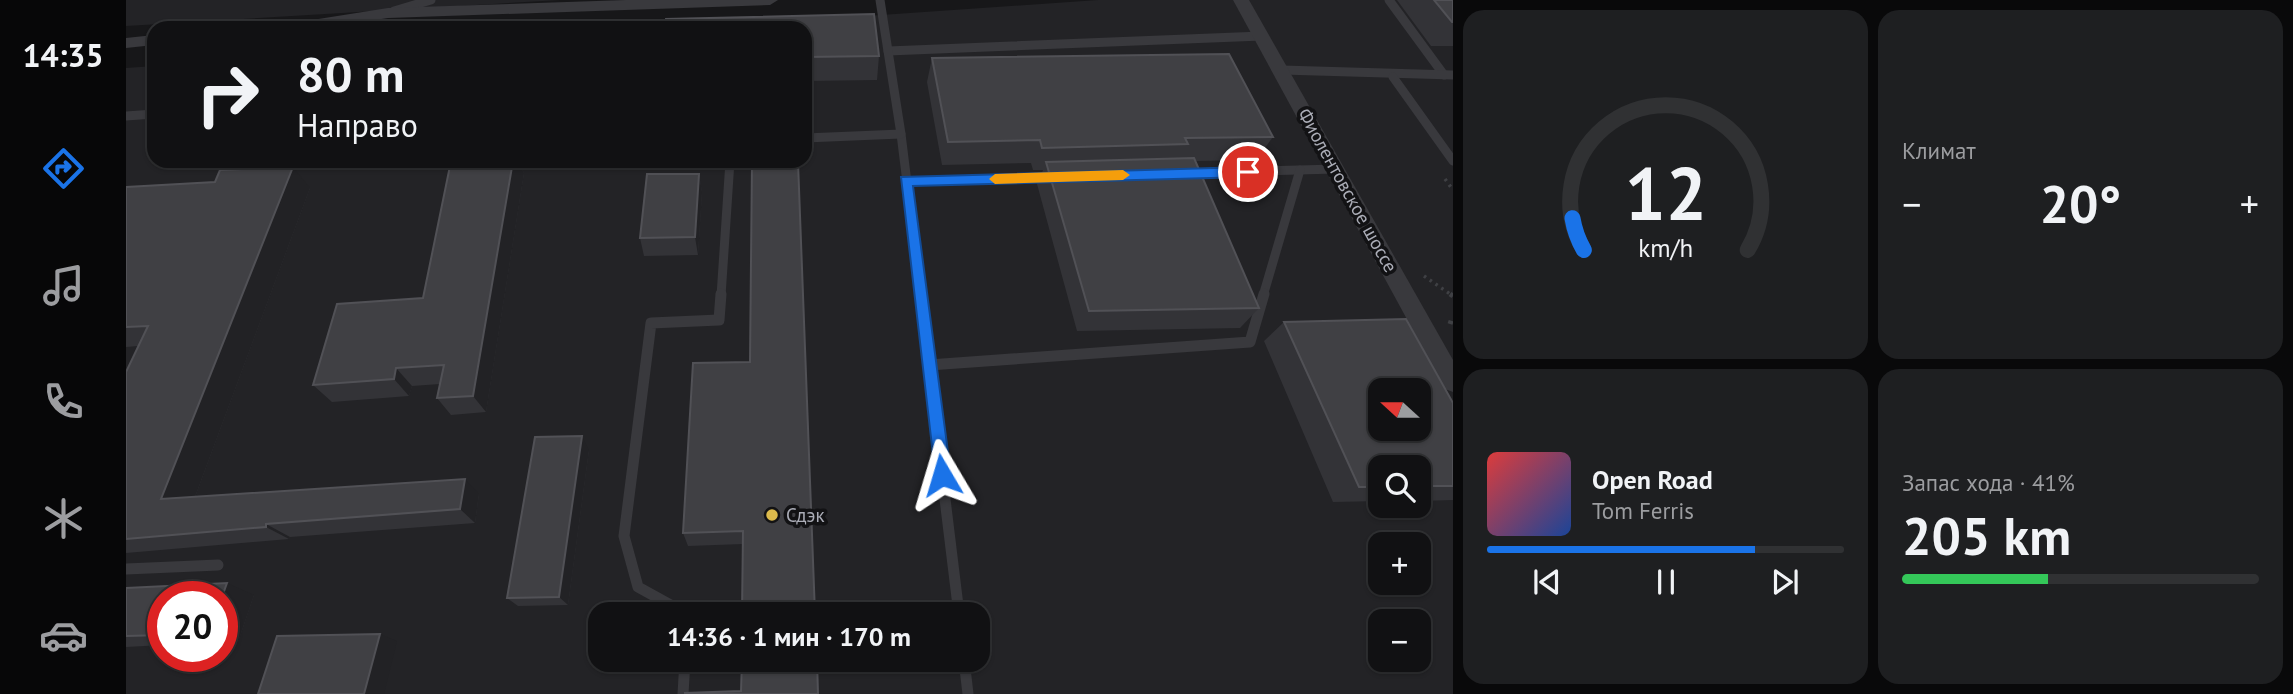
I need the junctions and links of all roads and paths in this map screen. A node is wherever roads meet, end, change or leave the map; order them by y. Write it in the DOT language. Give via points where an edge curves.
graph roads {
  1 [pos="431,0"];
  2 [pos="770,0"];
  3 [pos="880,0"];
  4 [pos="1241,0"];
  5 [pos="1389,0"];
  6 [pos="388,13"];
  7 [pos="337,21"];
  8 [pos="1262,36"];
  9 [pos="147,41"];
  10 [pos="126,43"];
  11 [pos="888,51"];
  12 [pos="1282,69"];
  13 [pos="1448,75"];
  14 [pos="1393,77"];
  15 [pos="147,114"];
  16 [pos="126,116"];
  17 [pos="901,134"];
  18 [pos="812,138"];
  19 [pos="1453,161"];
  20 [pos="730,168"];
  21 [pos="1336,169"];
  22 [pos="1300,170"];
  23 [pos="1178,174"];
  24 [pos="1069,177"];
  25 [pos="906,181"];
  26 [pos="1422,274"];
  27 [pos="1453,296"];
  28 [pos="929,365"];
  29 [pos="1453,382"];
  30 [pos="218,565"];
  31 [pos="126,569"];
  32 [pos="665,602"];
  33 [pos="957,602"];
  34 [pos="684,672"];
  35 [pos="965,672"];
  36 [pos="683,694"];
  37 [pos="968,694"];
  1 -- 6 [label="lane"];
  2 -- 6 [label="street"];
  3 -- 11 [label="lane"];
  4 -- 8 [label="street, Фиолентовское шоссе"];
  5 -- 13 [label="lane"];
  6 -- 7 [label="street"];
  8 -- 11 [label="lane"];
  8 -- 12 [label="street, Фиолентовское шоссе"];
  9 -- 10 [label="street"];
  11 -- 17 [label="lane"];
  12 -- 14 [label="lane"];
  12 -- 21 [label="street, Фиолентовское шоссе"];
  13 -- 14 [label="lane"];
  14 -- 19 [label="lane"];
  15 -- 16 [label="lane"];
  17 -- 18 [label="lane"];
  17 -- 25 [label="lane"];
  20 -- 32 [label="lane" via="719,320 651,323 625,536 638,587"];
  21 -- 22 [label="lane"];
  21 -- 29 [label="street, Фиолентовское шоссе"];
  22 -- 23 [label="lane"];
  22 -- 28 [label="lane" via="1250,342"];
  24 -- 25 [label="lane"];
  25 -- 28 [label="lane"];
  26 -- 27 [label="path"];
  28 -- 33 [label="lane"];
  30 -- 31 [label="lane"];
  34 -- 36 [label="lane"];
  35 -- 37 [label="lane"];
}
